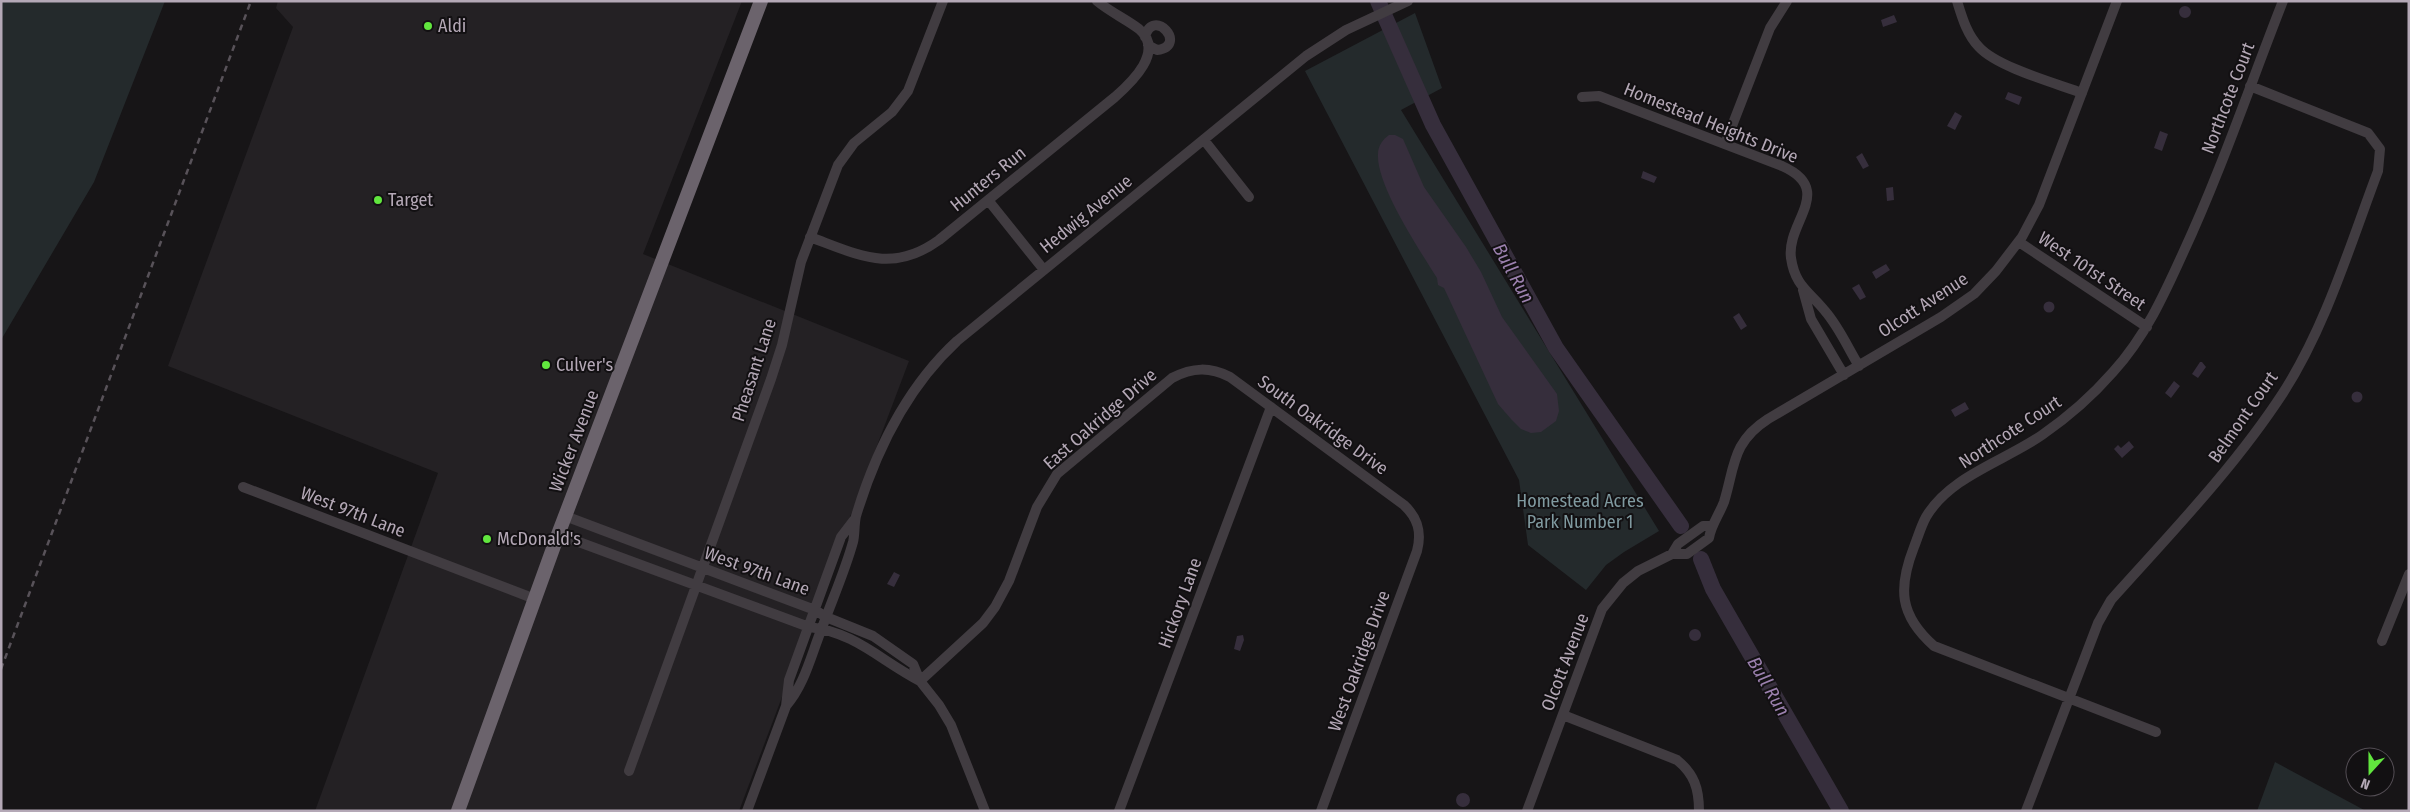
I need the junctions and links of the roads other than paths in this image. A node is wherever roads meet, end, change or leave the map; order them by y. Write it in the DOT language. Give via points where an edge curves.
graph roads {
  1 [pos="761,1"];
  2 [pos="943,1"];
  3 [pos="1097,1"];
  4 [pos="1408,1"];
  5 [pos="1787,1"];
  6 [pos="1957,1"];
  7 [pos="2117,1"];
  8 [pos="2283,1"];
  9 [pos="2250,86"];
  10 [pos="2082,93"];
  11 [pos="1582,98"];
  12 [pos="1204,140"];
  13 [pos="1726,144"];
  14 [pos="1249,197"];
  15 [pos="988,200"];
  16 [pos="810,237"];
  17 [pos="2019,242"];
  18 [pos="1044,270"];
  19 [pos="1803,289"];
  20 [pos="2147,328"];
  21 [pos="1859,366"];
  22 [pos="1200,368"];
  23 [pos="1844,374"];
  24 [pos="1271,407"];
  25 [pos="243,487"];
  26 [pos="565,516"];
  27 [pos="856,518"];
  28 [pos="1417,522"];
  29 [pos="560,532"];
  30 [pos="701,568"];
  31 [pos="2409,574"];
  32 [pos="695,585"];
  33 [pos="535,599"];
  34 [pos="815,610"];
  35 [pos="826,617"];
  36 [pos="808,627"];
  37 [pos="822,629"];
  38 [pos="2382,641"];
  39 [pos="920,681"];
  40 [pos="2068,698"];
  41 [pos="786,706"];
  42 [pos="1563,715"];
  43 [pos="2156,732"];
  44 [pos="629,771"];
  45 [pos="458,811"];
  46 [pos="747,811"];
  47 [pos="985,811"];
  48 [pos="1119,811"];
  49 [pos="1321,811"];
  50 [pos="1527,811"];
  51 [pos="1699,811"];
  52 [pos="2026,811"];
  1 -- 26 [label="highway, Wicker Avenue"];
  2 -- 16 [label="street, Pheasant Lane" via="908,91 892,112 842,157"];
  3 -- 15 [label="street, Hunters Run" via="1137,28 1146,41 1146,60 1123,90"];
  4 -- 12 [label="street, Hedwig Avenue" via="1318,47"];
  5 -- 13 [label="street" via="1770,28"];
  6 -- 10 [label="street" via="1971,36 1987,54"];
  7 -- 10 [label="street, Olcott Avenue"];
  8 -- 9 [label="street, Northcote Court"];
  9 -- 20 [label="street, Northcote Court" via="2208,196"];
  9 -- 40 [label="street, Belmont Court" via="2368,133 2380,150 2378,171 2322,318 2284,392 2238,456 2111,600 2098,623"];
  10 -- 17 [label="street, Olcott Avenue" via="2039,205"];
  11 -- 13 [label="street, Homestead Heights Drive" via="1599,96"];
  12 -- 14 [label="street"];
  12 -- 18 [label="street, Hedwig Avenue"];
  13 -- 19 [label="street, Homestead Heights Drive" via="1788,169 1804,182 1808,196 1790,255"];
  15 -- 16 [label="street, Hunters Run" via="930,246 904,258 868,258"];
  15 -- 18 [label="street"];
  16 -- 30 [label="street, Pheasant Lane" via="775,366"];
  17 -- 20 [label="street, West 101st Street"];
  17 -- 21 [label="street, Olcott Avenue" via="1974,294"];
  18 -- 27 [label="street, Hedwig Avenue" via="957,341 917,385 888,433"];
  19 -- 21 [label="street, Homestead Heights Drive" via="1826,311"];
  19 -- 23 [label="street, Homestead Heights Drive" via="1811,319"];
  20 -- 40 [label="street, Northcote Court" via="2113,372 2069,414 2035,440 1973,475 1936,504 1920,530 1905,573 1903,594 1911,619 1934,646"];
  21 -- 23 [label="street, Olcott Avenue"];
  22 -- 24 [label="street, South Oakridge Drive" via="1230,377"];
  22 -- 39 [label="street, East Oakridge Drive" via="1172,378 1057,474 1037,507 1000,600 983,623"];
  23 -- 42 [label="street, Olcott Avenue" via="1752,432 1735,458 1723,505 1711,526 1709,538 1687,554 1672,554 1631,576 1608,601"];
  24 -- 28 [label="street, South Oakridge Drive" via="1404,505"];
  24 -- 48 [label="street, Hickory Lane"];
  25 -- 33 [label="street, West 97th Lane"];
  26 -- 29 [label="highway, Wicker Avenue"];
  26 -- 30 [label="street, West 97th Lane"];
  27 -- 34 [label="street, Hedwig Avenue" via="841,537"];
  27 -- 35 [label="street, Hedwig Avenue" via="853,542"];
  28 -- 49 [label="street, West Oakridge Drive" via="1420,537 1417,551"];
  29 -- 32 [label="street, West 97th Lane" via="568,538"];
  29 -- 33 [label="highway, Wicker Avenue"];
  30 -- 32 [label="street, Pheasant Lane"];
  30 -- 34 [label="street, West 97th Lane"];
  31 -- 38 [label="street"];
  32 -- 36 [label="street, West 97th Lane"];
  32 -- 44 [label="street, Pheasant Lane"];
  33 -- 45 [label="highway, Wicker Avenue"];
  34 -- 35 [label="street, West 97th Lane"];
  34 -- 36 [label="street, Hedwig Avenue"];
  35 -- 37 [label="street, Hedwig Avenue"];
  35 -- 39 [label="street, West 97th Lane" via="888,645 913,664"];
  36 -- 37 [label="street, West 97th Lane"];
  36 -- 41 [label="street, Hedwig Avenue" via="789,680"];
  37 -- 39 [label="street, West 97th Lane" via="864,645"];
  37 -- 41 [label="street, Hedwig Avenue" via="796,694"];
  39 -- 47 [label="street, West 97th Lane" via="951,725"];
  40 -- 43 [label="street, Northcote Court"];
  40 -- 52 [label="street, Belmont Court"];
  41 -- 46 [label="street"];
  42 -- 50 [label="street, Olcott Avenue"];
  42 -- 51 [label="street" via="1677,760 1696,783"];
}
